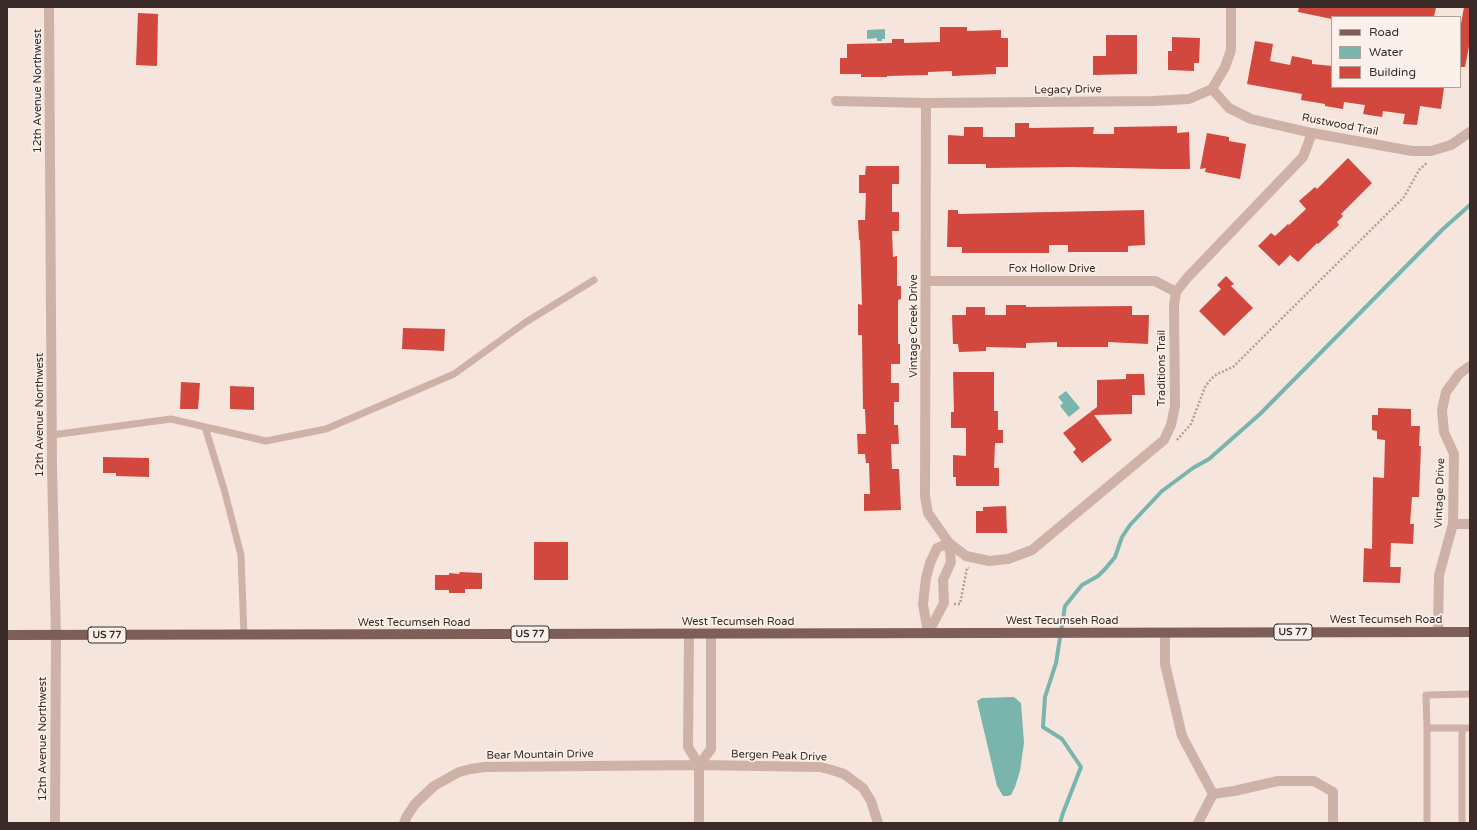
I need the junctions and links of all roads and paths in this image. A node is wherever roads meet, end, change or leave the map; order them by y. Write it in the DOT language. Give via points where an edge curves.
graph roads {
  1 [pos="49,7"];
  2 [pos="1231,7"];
  3 [pos="1212,89"];
  4 [pos="836,101"];
  5 [pos="926,103"];
  6 [pos="1470,132"];
  7 [pos="1312,133"];
  8 [pos="1432,161"];
  9 [pos="594,280"];
  10 [pos="926,281"];
  11 [pos="1176,292"];
  12 [pos="1470,366"];
  13 [pos="204,427"];
  14 [pos="52,435"];
  15 [pos="1176,441"];
  16 [pos="1453,524"];
  17 [pos="1470,524"];
  18 [pos="949,543"];
  19 [pos="973,569"];
  20 [pos="944,604"];
  21 [pos="1438,632"];
  22 [pos="1470,632"];
  23 [pos="928,633"];
  24 [pos="1165,633"];
  25 [pos="689,634"];
  26 [pos="711,634"];
  27 [pos="7,635"];
  28 [pos="244,635"];
  29 [pos="56,636"];
  30 [pos="1470,694"];
  31 [pos="1427,728"];
  32 [pos="1466,728"];
  33 [pos="699,765"];
  34 [pos="1213,794"];
  35 [pos="56,823"];
  36 [pos="404,823"];
  37 [pos="698,823"];
  38 [pos="878,823"];
  39 [pos="1198,823"];
  40 [pos="1333,823"];
  41 [pos="1427,823"];
  42 [pos="1462,823"];
  1 -- 14 [label="street, 12th Avenue Northwest"];
  2 -- 3 [label="street" via="1231,50 1225,67"];
  3 -- 5 [label="street, Legacy Drive" via="1190,99 1153,101"];
  3 -- 7 [label="street, Rustwood Trail" via="1229,108 1251,119"];
  4 -- 5 [label="street, Legacy Drive"];
  5 -- 10 [label="street, Vintage Creek Drive"];
  6 -- 7 [label="street, Rustwood Trail" via="1451,145 1412,151"];
  7 -- 11 [label="street" via="1303,157"];
  8 -- 15 [label="path" via="1419,170 1404,197 1233,367 1211,379 1205,387 1191,424"];
  9 -- 13 [label="lane" via="526,322 454,374 326,429 266,441"];
  10 -- 11 [label="street, Fox Hollow Drive" via="1155,281"];
  10 -- 18 [label="street, Vintage Creek Drive" via="925,496 928,513"];
  11 -- 18 [label="street, Traditions Trail" via="1175,406 1171,425 1164,440 1032,550 1008,559 989,561 966,556"];
  12 -- 16 [label="street, Vintage Drive" via="1459,374 1446,392 1442,410 1444,432 1454,454"];
  13 -- 14 [label="lane" via="171,420"];
  13 -- 28 [label="lane" via="241,555"];
  14 -- 29 [label="street, 12th Avenue Northwest"];
  16 -- 17 [label="street"];
  16 -- 21 [label="street, Vintage Drive" via="1439,575"];
  18 -- 20 [label="street" via="951,562 943,580"];
  18 -- 23 [label="street" via="937,548 926,578 923,604"];
  19 -- 20 [label="path" via="967,568 960,604"];
  20 -- 23 [label="street"];
  21 -- 22 [label="main road, West Tecumseh Road / US 77"];
  21 -- 24 [label="main road, West Tecumseh Road / US 77"];
  23 -- 24 [label="main road, West Tecumseh Road / US 77"];
  23 -- 26 [label="main road, West Tecumseh Road / US 77"];
  24 -- 34 [label="street" via="1164,664 1182,736"];
  25 -- 26 [label="main road, West Tecumseh Road / US 77"];
  25 -- 28 [label="main road, West Tecumseh Road / US 77"];
  25 -- 33 [label="street" via="688,747"];
  26 -- 33 [label="street" via="711,749"];
  27 -- 29 [label="main road, West Tecumseh Road / US 77"];
  28 -- 29 [label="main road, West Tecumseh Road / US 77"];
  29 -- 35 [label="street, 12th Avenue Northwest"];
  30 -- 31 [label="lane" via="1426,695"];
  31 -- 32 [label="lane"];
  31 -- 41 [label="lane"];
  32 -- 42 [label="lane"];
  33 -- 36 [label="street, Bear Mountain Drive" via="471,769 459,772 434,786 415,804"];
  33 -- 37 [label="street"];
  33 -- 38 [label="street, Bergen Peak Drive" via="820,767 832,770 844,774 863,788 871,801"];
  34 -- 39 [label="street"];
  34 -- 40 [label="street" via="1278,781 1314,781 1333,792"];
}
